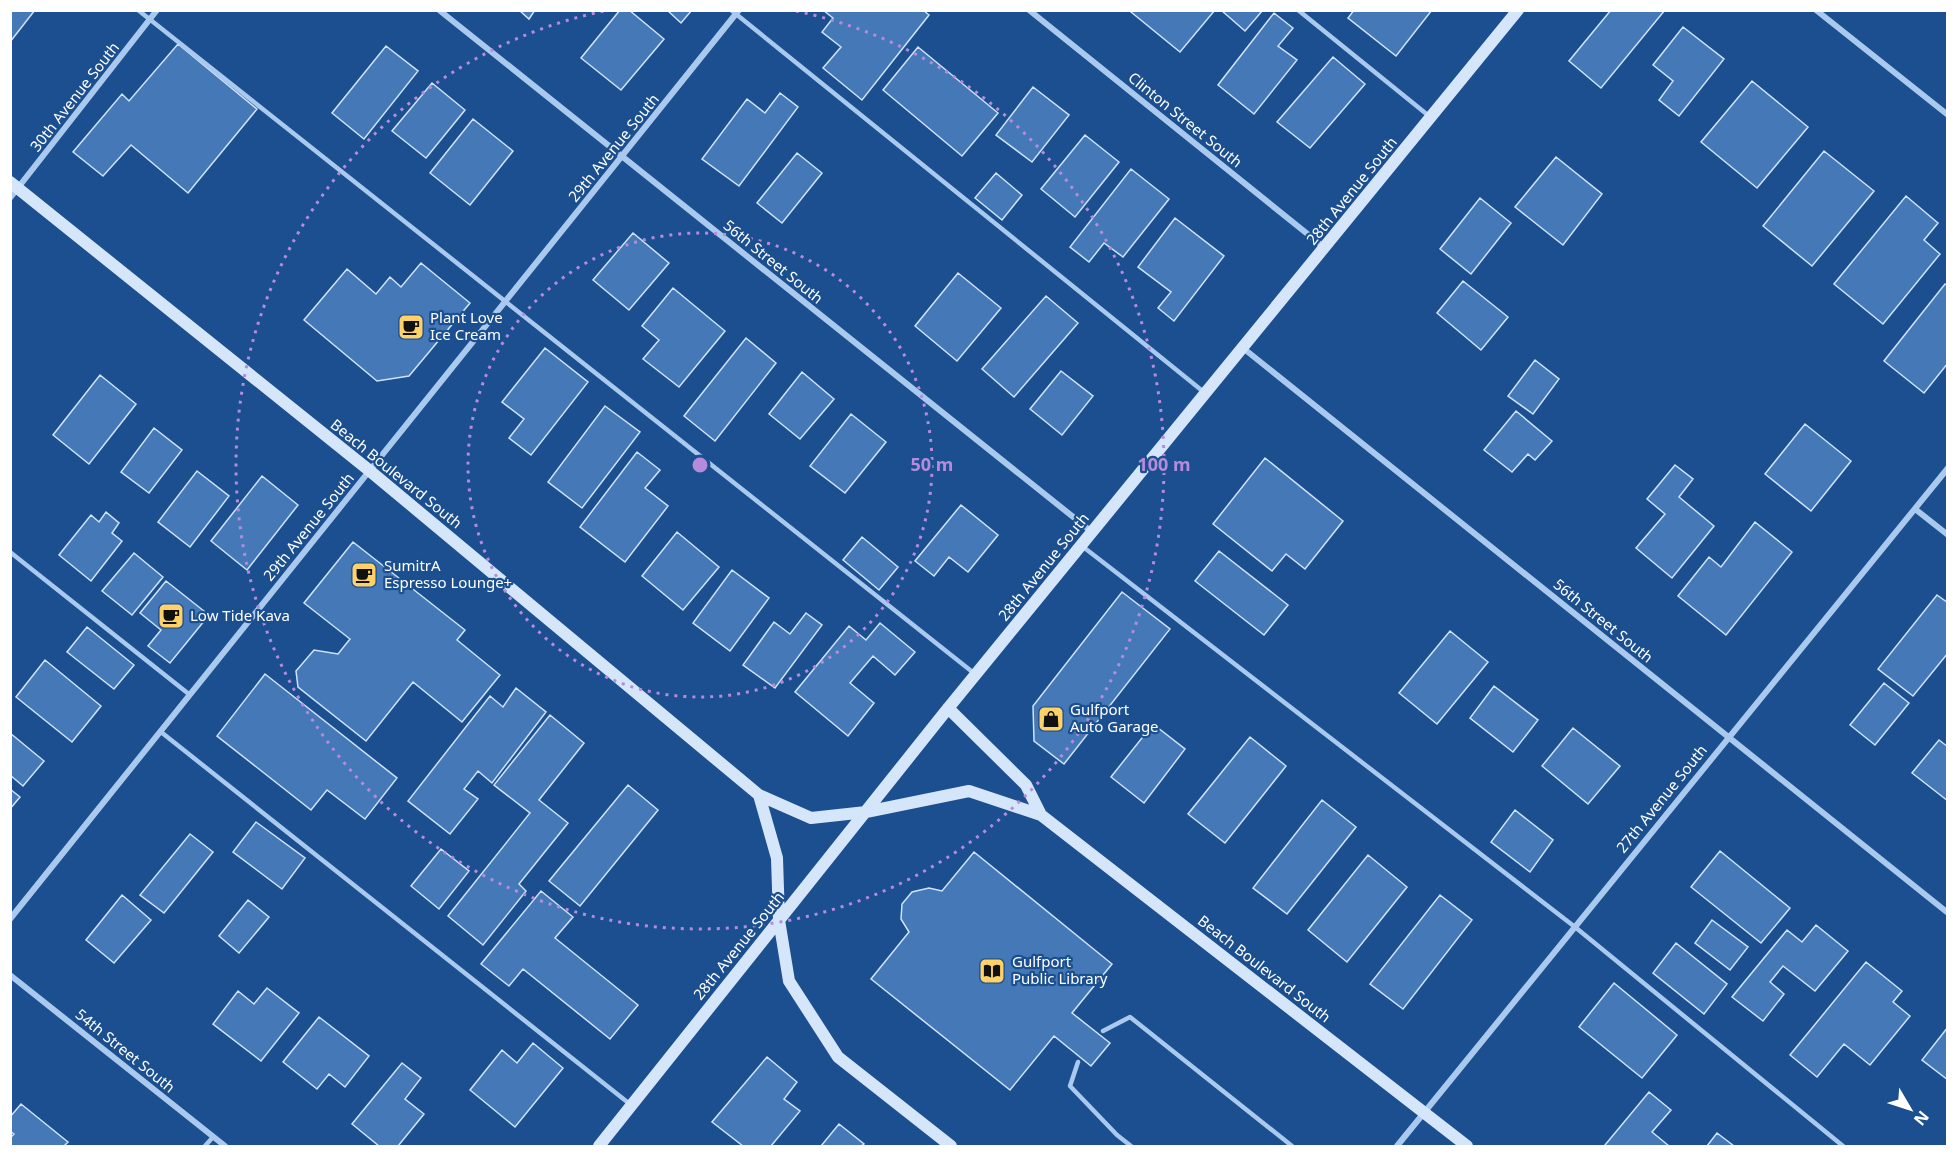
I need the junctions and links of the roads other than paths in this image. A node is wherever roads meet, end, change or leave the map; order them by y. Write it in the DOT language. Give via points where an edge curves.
graph roads {
  1 [pos="138,10"];
  2 [pos="158,10"];
  3 [pos="439,10"];
  4 [pos="1029,10"];
  5 [pos="1298,10"];
  6 [pos="1518,10"];
  7 [pos="1816,10"];
  8 [pos="736,12"];
  9 [pos="150,20"];
  10 [pos="1947,115"];
  11 [pos="1431,117"];
  12 [pos="622,158"];
  13 [pos="13,190"];
  14 [pos="1325,248"];
  15 [pos="507,302"];
  16 [pos="1243,348"];
  17 [pos="1206,393"];
  18 [pos="1947,468"];
  19 [pos="370,471"];
  20 [pos="1915,509"];
  21 [pos="1092,532"];
  22 [pos="1947,535"];
  23 [pos="1082,545"];
  24 [pos="10,552"];
  25 [pos="976,675"];
  26 [pos="190,695"];
  27 [pos="948,708"];
  28 [pos="161,732"];
  29 [pos="1728,737"];
  30 [pos="759,795"];
  31 [pos="866,812"];
  32 [pos="1041,815"];
  33 [pos="1947,913"];
  34 [pos="10,919"];
  35 [pos="779,920"];
  36 [pos="1575,927"];
  37 [pos="10,975"];
  38 [pos="1102,1031"];
  39 [pos="1078,1062"];
  40 [pos="631,1105"];
  41 [pos="1425,1112"];
  42 [pos="213,1137"];
  43 [pos="602,1145"];
  44 [pos="206,1146"];
  45 [pos="225,1146"];
  46 [pos="951,1146"];
  47 [pos="1131,1146"];
  48 [pos="1292,1146"];
  49 [pos="1397,1146"];
  50 [pos="1467,1146"];
  51 [pos="1843,1146"];
  1 -- 9 [label="lane"];
  2 -- 9 [label="street, 30th Avenue South"];
  3 -- 12 [label="street, 56th Street South"];
  4 -- 14 [label="street, Clinton Street South"];
  5 -- 11 [label="lane"];
  6 -- 11 [label="street, 28th Avenue South"];
  7 -- 10 [label="street"];
  8 -- 12 [label="street, 29th Avenue South"];
  8 -- 17 [label="lane"];
  9 -- 13 [label="street, 30th Avenue South"];
  9 -- 15 [label="lane"];
  11 -- 14 [label="street, 28th Avenue South"];
  12 -- 15 [label="street, 29th Avenue South"];
  12 -- 21 [label="street, 56th Street South"];
  13 -- 19 [label="street, Beach Boulevard South"];
  14 -- 16 [label="street, 28th Avenue South"];
  15 -- 19 [label="street, 29th Avenue South"];
  15 -- 25 [label="lane"];
  16 -- 17 [label="street, 28th Avenue South"];
  16 -- 29 [label="street, 56th Street South"];
  17 -- 21 [label="street, 28th Avenue South"];
  18 -- 20 [label="street, 27th Avenue South"];
  19 -- 26 [label="street, 29th Avenue South"];
  19 -- 30 [label="street, Beach Boulevard South"];
  20 -- 22 [label="street"];
  20 -- 29 [label="street, 27th Avenue South"];
  21 -- 23 [label="street, 28th Avenue South"];
  23 -- 25 [label="street, 28th Avenue South"];
  23 -- 36 [label="lane"];
  24 -- 26 [label="lane"];
  25 -- 27 [label="street, 28th Avenue South"];
  26 -- 28 [label="street, 29th Avenue South"];
  27 -- 31 [label="street, 28th Avenue South"];
  27 -- 32 [label="street, Beach Boulevard South" via="1026,785"];
  28 -- 34 [label="street, 29th Avenue South"];
  28 -- 40 [label="lane"];
  29 -- 33 [label="street, 56th Street South"];
  29 -- 36 [label="street, 27th Avenue South"];
  30 -- 31 [label="street, Beach Boulevard South" via="811,818"];
  30 -- 35 [label="street" via="777,858"];
  31 -- 32 [label="street, Beach Boulevard South" via="969,791"];
  31 -- 35 [label="street, 28th Avenue South"];
  32 -- 41 [label="street, Beach Boulevard South"];
  35 -- 40 [label="street, 28th Avenue South"];
  35 -- 46 [label="street" via="789,981 838,1057"];
  36 -- 41 [label="street, 27th Avenue South"];
  36 -- 51 [label="lane"];
  37 -- 42 [label="street, 54th Street South"];
  38 -- 48 [label="lane" via="1130,1017"];
  39 -- 47 [label="lane" via="1070,1086"];
  40 -- 43 [label="street, 28th Avenue South"];
  41 -- 49 [label="street, 27th Avenue South"];
  41 -- 50 [label="street, Beach Boulevard South"];
  42 -- 44 [label="lane"];
  42 -- 45 [label="street, 54th Street South"];
}
